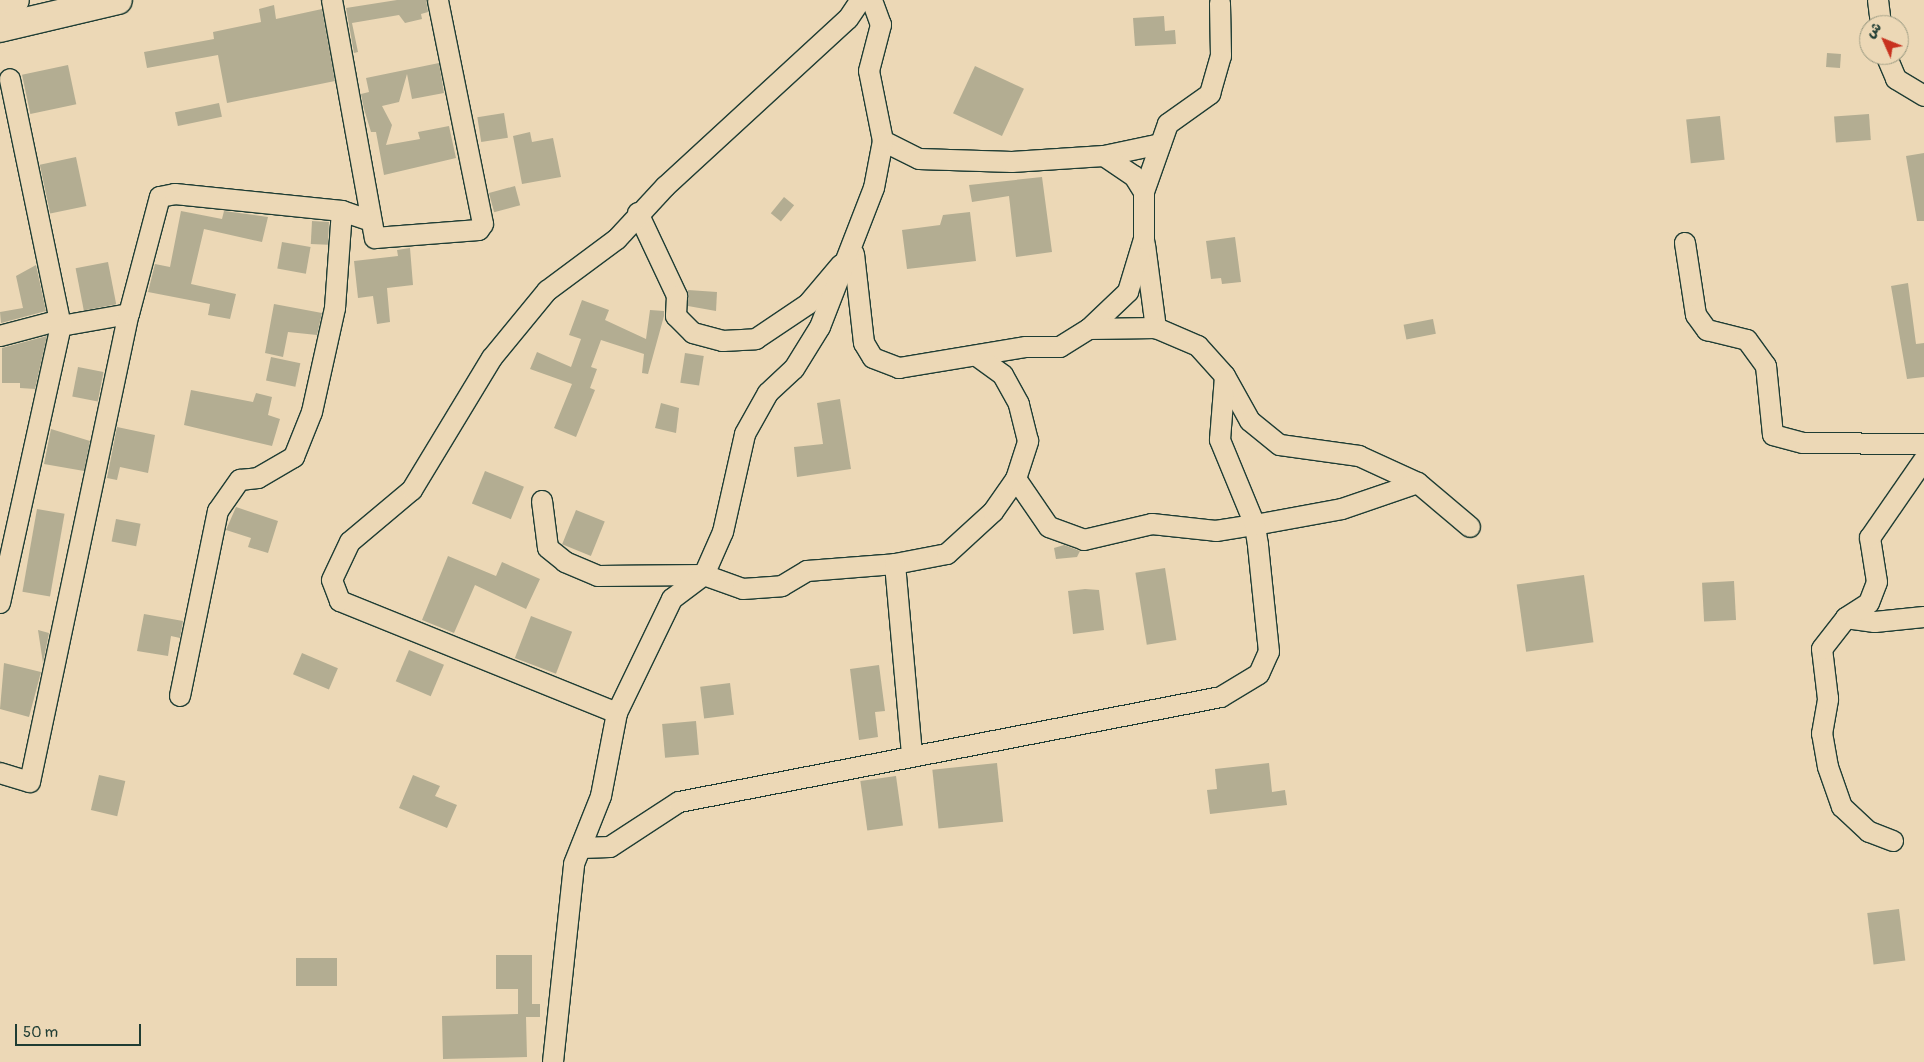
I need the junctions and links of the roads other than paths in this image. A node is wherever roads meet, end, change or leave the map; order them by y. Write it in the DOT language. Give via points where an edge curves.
graph roads {
  1 [pos="15,0"];
  2 [pos="118,0"];
  3 [pos="332,0"];
  4 [pos="438,0"];
  5 [pos="860,0"];
  6 [pos="872,0"];
  7 [pos="1878,0"];
  8 [pos="0,3"];
  9 [pos="1220,3"];
  10 [pos="1880,15"];
  11 [pos="0,28"];
  12 [pos="1890,65"];
  13 [pos="10,79"];
  14 [pos="1924,96"];
  15 [pos="883,142"];
  16 [pos="1161,144"];
  17 [pos="1104,156"];
  18 [pos="1144,192"];
  19 [pos="342,211"];
  20 [pos="638,213"];
  21 [pos="371,221"];
  22 [pos="1144,239"];
  23 [pos="1685,243"];
  24 [pos="854,249"];
  25 [pos="128,314"];
  26 [pos="60,323"];
  27 [pos="1156,328"];
  28 [pos="1089,329"];
  29 [pos="0,336"];
  30 [pos="976,356"];
  31 [pos="1225,376"];
  32 [pos="1924,444"];
  33 [pos="1924,460"];
  34 [pos="1016,479"];
  35 [pos="1418,483"];
  36 [pos="542,500"];
  37 [pos="1255,525"];
  38 [pos="1470,527"];
  39 [pos="895,564"];
  40 [pos="704,575"];
  41 [pos="0,603"];
  42 [pos="1924,616"];
  43 [pos="1846,618"];
  44 [pos="180,696"];
  45 [pos="617,713"];
  46 [pos="912,756"];
  47 [pos="0,773"];
  48 [pos="1894,841"];
  49 [pos="581,848"];
  50 [pos="553,1062"];
  1 -- 8 [label="main road"];
  2 -- 11 [label="main road"];
  3 -- 21 [label="street"];
  4 -- 21 [label="street" via="483,224 479,230 375,238"];
  5 -- 20 [label="street" via="848,19"];
  6 -- 15 [label="street" via="881,25 869,71"];
  7 -- 10 [label="street"];
  9 -- 16 [label="street" via="1221,56 1210,94 1168,124"];
  12 -- 14 [label="street" via="1896,79"];
  13 -- 26 [label="street"];
  15 -- 17 [label="street" via="919,159 1012,162"];
  15 -- 24 [label="street" via="874,188"];
  16 -- 17 [label="street"];
  16 -- 18 [label="street"];
  17 -- 18 [label="street" via="1134,176"];
  18 -- 22 [label="street"];
  19 -- 21 [label="street"];
  19 -- 25 [label="street" via="165,193 154,211"];
  19 -- 44 [label="street" via="335,308 312,412 294,457 258,478 240,480 218,512"];
  20 -- 24 [label="street" via="677,296 676,316 694,334 723,342 756,339 808,304"];
  20 -- 45 [label="street" via="617,239 547,292 535,306 492,358 412,490 350,542 332,580 340,601"];
  22 -- 27 [label="street"];
  22 -- 28 [label="street" via="1128,292"];
  23 -- 32 [label="street" via="1696,315 1707,330 1747,340 1766,366 1773,435 1803,443"];
  24 -- 30 [label="street" via="859,321 873,358 899,368"];
  24 -- 40 [label="street" via="820,327 794,369 768,393 745,434 723,532"];
  25 -- 26 [label="street"];
  25 -- 47 [label="street" via="30,782"];
  26 -- 29 [label="street"];
  26 -- 41 [label="street"];
  27 -- 28 [label="street"];
  27 -- 31 [label="street" via="1198,346"];
  28 -- 30 [label="street" via="1060,347 1026,347"];
  30 -- 34 [label="street" via="1003,376 1019,404 1028,441"];
  31 -- 35 [label="street" via="1250,421 1280,445 1359,456"];
  31 -- 37 [label="street" via="1220,440"];
  33 -- 43 [label="street" via="1870,538 1877,582 1869,603"];
  34 -- 37 [label="street" via="1049,527 1084,540 1152,524 1216,531"];
  34 -- 39 [label="street" via="993,512 947,554"];
  35 -- 37 [label="street" via="1342,509"];
  35 -- 38 [label="street"];
  36 -- 40 [label="street" via="548,548 565,562 598,576"];
  37 -- 46 [label="street" via="1270,652 1259,674 1221,697 987,745"];
  39 -- 40 [label="street" via="807,571 782,586 742,589"];
  39 -- 46 [label="street"];
  40 -- 45 [label="street" via="672,599"];
  42 -- 43 [label="street" via="1876,622"];
  43 -- 48 [label="street" via="1822,649 1828,767 1842,807 1869,832"];
  45 -- 49 [label="street" via="602,796"];
  46 -- 49 [label="street" via="679,802 610,848"];
  49 -- 50 [label="street" via="570,893 570,932"];
}
